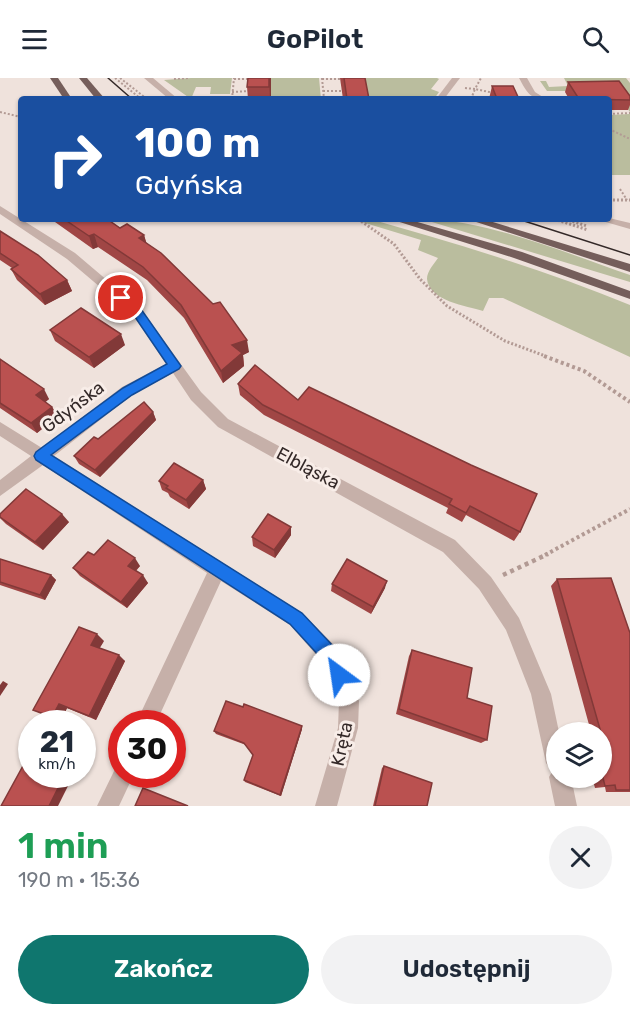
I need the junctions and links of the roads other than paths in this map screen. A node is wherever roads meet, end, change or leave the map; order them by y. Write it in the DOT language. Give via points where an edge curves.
graph roads {
  1 [pos="54,78"];
  2 [pos="83,78"];
  3 [pos="148,78"];
  4 [pos="444,78"];
  5 [pos="524,78"];
  6 [pos="455,80"];
  7 [pos="510,93"];
  8 [pos="532,94"];
  9 [pos="66,96"];
  10 [pos="98,96"];
  11 [pos="170,96"];
  12 [pos="442,96"];
  13 [pos="536,96"];
  14 [pos="0,209"];
  15 [pos="18,221"];
  16 [pos="20,222"];
  17 [pos="405,222"];
  18 [pos="482,222"];
  19 [pos="612,222"];
  20 [pos="630,226"];
  21 [pos="630,268"];
  22 [pos="630,295"];
  23 [pos="175,366"];
  24 [pos="0,428"];
  25 [pos="41,456"];
  26 [pos="0,489"];
  27 [pos="218,569"];
  28 [pos="152,710"];
  29 [pos="547,722"];
  30 [pos="116,788"];
  31 [pos="562,788"];
  32 [pos="108,806"];
  33 [pos="326,806"];
  34 [pos="566,806"];
  1 -- 9 [label="main road"];
  2 -- 10 [label="main road"];
  3 -- 11 [label="street"];
  4 -- 6 [label="street"];
  5 -- 8 [label="street"];
  6 -- 12 [label="street"];
  7 -- 8 [label="street"];
  8 -- 13 [label="street"];
  14 -- 15 [label="street, Elbląska"];
  16 -- 23 [label="street, Elbląska" via="71,256 137,312"];
  17 -- 22 [label="main road" via="510,252"];
  18 -- 21 [label="main road"];
  19 -- 20 [label="street"];
  23 -- 25 [label="street, Gdyńska" via="127,391"];
  23 -- 29 [label="street, Elbląska" via="196,396 223,423 449,546 484,583 513,624 541,694"];
  24 -- 25 [label="street, Kręta"];
  25 -- 26 [label="street, Gdyńska"];
  25 -- 27 [label="street, Kręta"];
  27 -- 28 [label="street"];
  27 -- 33 [label="street, Kręta" via="296,619 327,652 339,675 349,701 348,728"];
  30 -- 32 [label="street"];
  31 -- 34 [label="street"];
}
